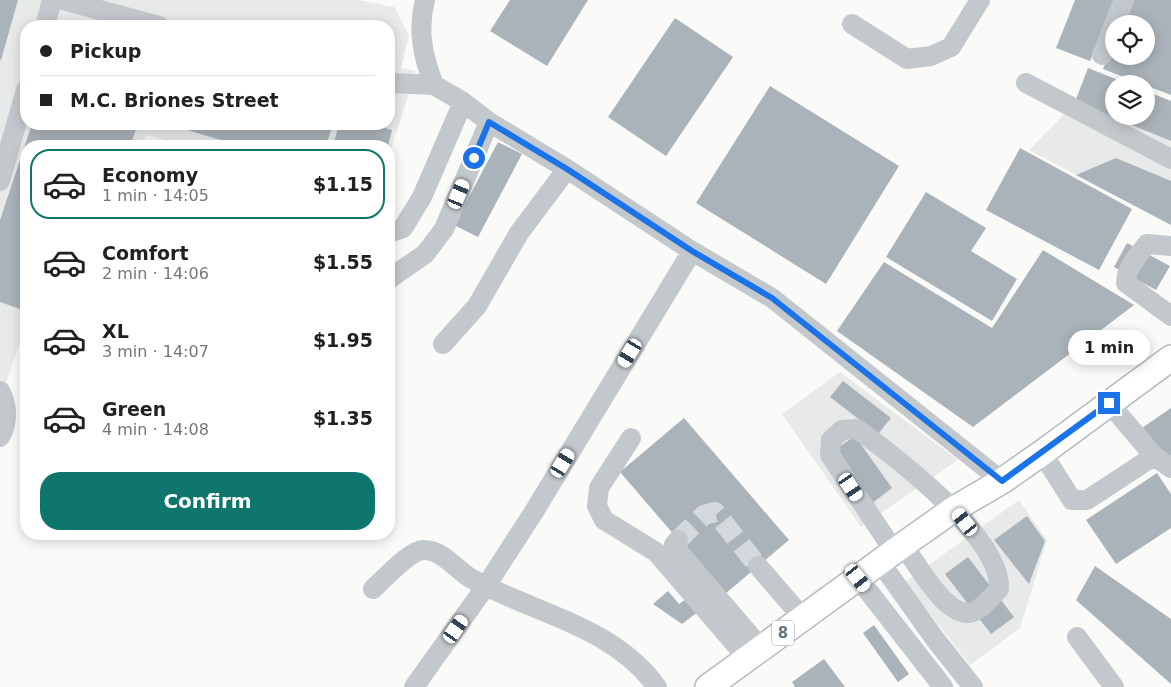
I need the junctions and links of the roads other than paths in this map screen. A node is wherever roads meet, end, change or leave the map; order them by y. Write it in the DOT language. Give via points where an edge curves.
graph roads {
  1 [pos="52,0"];
  2 [pos="63,0"];
  3 [pos="425,0"];
  4 [pos="980,0"];
  5 [pos="1124,0"];
  6 [pos="1118,15"];
  7 [pos="47,20"];
  8 [pos="137,20"];
  9 [pos="852,24"];
  10 [pos="1105,48"];
  11 [pos="1102,55"];
  12 [pos="395,83"];
  13 [pos="1026,83"];
  14 [pos="434,85"];
  15 [pos="463,102"];
  16 [pos="20,111"];
  17 [pos="489,122"];
  18 [pos="1171,159"];
  19 [pos="567,169"];
  20 [pos="0,181"];
  21 [pos="395,231"];
  22 [pos="1171,246"];
  23 [pos="692,251"];
  24 [pos="395,275"];
  25 [pos="1171,316"];
  26 [pos="443,344"];
  27 [pos="1171,358"];
  28 [pos="0,391"];
  29 [pos="1109,403"];
  30 [pos="0,437"];
  31 [pos="631,438"];
  32 [pos="1042,453"];
  33 [pos="1154,456"];
  34 [pos="1171,468"];
  35 [pos="1002,481"];
  36 [pos="954,509"];
  37 [pos="678,540"];
  38 [pos="892,553"];
  39 [pos="758,566"];
  40 [pos="858,578"];
  41 [pos="486,586"];
  42 [pos="373,589"];
  43 [pos="804,618"];
  44 [pos="1077,636"];
  45 [pos="755,654"];
  46 [pos="414,687"];
  47 [pos="657,687"];
  48 [pos="708,687"];
  49 [pos="943,687"];
  50 [pos="973,687"];
  51 [pos="1114,687"];
  1 -- 7 [label="street"];
  2 -- 8 [label="street"];
  3 -- 14 [label="street" via="420,30 424,58"];
  4 -- 9 [label="street" via="951,47 931,56 907,59"];
  5 -- 6 [label="street"];
  10 -- 11 [label="street"];
  12 -- 14 [label="street"];
  13 -- 18 [label="street"];
  14 -- 15 [label="street"];
  15 -- 17 [label="street"];
  15 -- 21 [label="street" via="422,197 402,228"];
  16 -- 20 [label="street"];
  17 -- 19 [label="street"];
  17 -- 24 [label="street" via="444,229 425,254"];
  19 -- 23 [label="street"];
  19 -- 26 [label="street" via="519,233 477,306"];
  22 -- 25 [label="street" via="1147,244 1126,275 1126,283"];
  23 -- 35 [label="street" via="772,298"];
  23 -- 41 [label="street"];
  27 -- 29 [label="main road, 8"];
  28 -- 30 [label="street" via="5,400 5,428"];
  29 -- 32 [label="main road, 8"];
  29 -- 33 [label="street"];
  31 -- 45 [label="street" via="599,488 597,506 604,520 656,552"];
  32 -- 33 [label="street" via="1072,500 1087,500"];
  32 -- 35 [label="main road, 8"];
  33 -- 34 [label="street"];
  35 -- 36 [label="main road, 8"];
  36 -- 38 [label="main road, 8"];
  36 -- 38 [label="street" via="986,549 1000,576 999,589 976,610 969,613 952,608"];
  36 -- 38 [label="street" via="857,429 849,428 835,434 831,440 830,455"];
  37 -- 45 [label="street" via="674,545 676,549"];
  38 -- 40 [label="main road, 8"];
  38 -- 50 [label="street" via="935,639"];
  39 -- 43 [label="street"];
  40 -- 43 [label="main road, 8"];
  40 -- 49 [label="street"];
  41 -- 42 [label="street" via="436,552 423,550 412,554"];
  41 -- 46 [label="street"];
  41 -- 47 [label="street" via="583,626 632,659"];
  43 -- 45 [label="main road, 8"];
  44 -- 51 [label="street"];
  45 -- 48 [label="main road, 8"];
}
